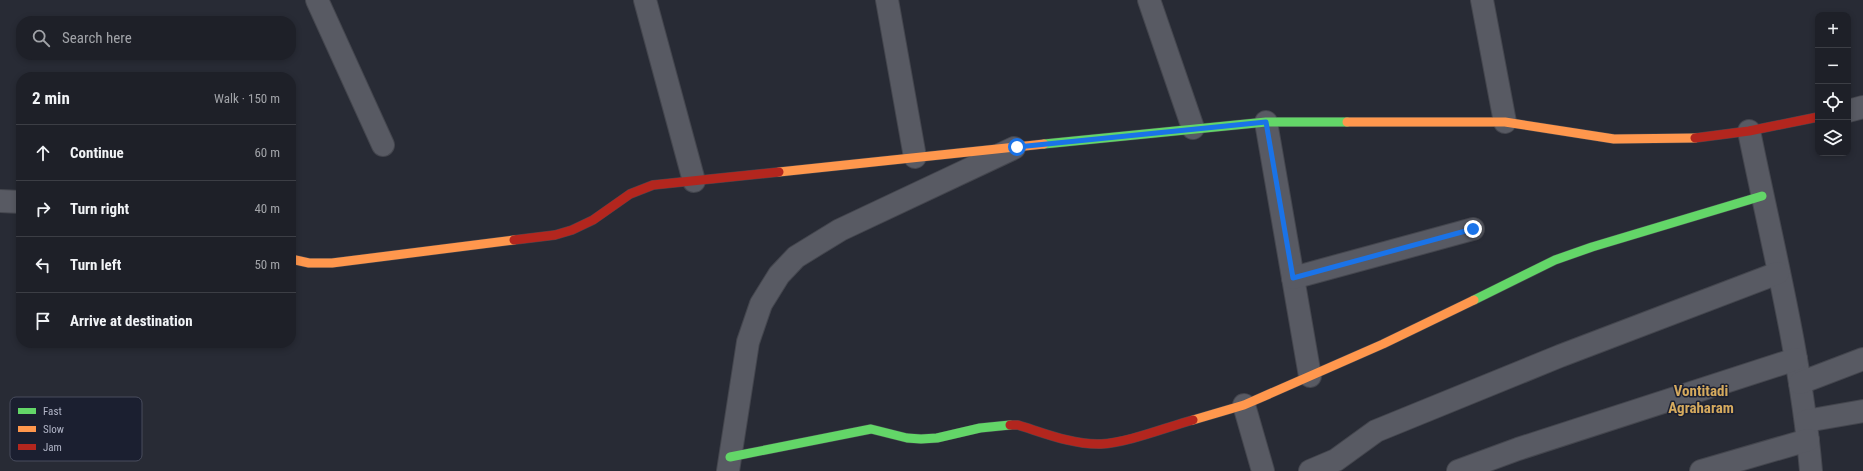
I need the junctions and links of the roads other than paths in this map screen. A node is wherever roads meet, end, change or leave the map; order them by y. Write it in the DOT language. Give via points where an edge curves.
graph roads {
  1 [pos="317,0"];
  2 [pos="645,0"];
  3 [pos="887,0"];
  4 [pos="1149,0"];
  5 [pos="1482,0"];
  6 [pos="1863,108"];
  7 [pos="1851,110"];
  8 [pos="1815,118"];
  9 [pos="1266,122"];
  10 [pos="1505,122"];
  11 [pos="1193,128"];
  12 [pos="1749,131"];
  13 [pos="383,145"];
  14 [pos="1017,147"];
  15 [pos="915,157"];
  16 [pos="694,181"];
  17 [pos="1762,196"];
  18 [pos="0,201"];
  19 [pos="16,202"];
  20 [pos="1473,229"];
  21 [pos="296,260"];
  22 [pos="1778,273"];
  23 [pos="1293,278"];
  24 [pos="1796,359"];
  25 [pos="1863,359"];
  26 [pos="1310,376"];
  27 [pos="1800,382"];
  28 [pos="1244,405"];
  29 [pos="1863,411"];
  30 [pos="1807,431"];
  31 [pos="729,464"];
  32 [pos="1263,471"];
  33 [pos="1310,471"];
  34 [pos="1458,471"];
  35 [pos="1701,471"];
  36 [pos="1811,471"];
  1 -- 13 [label="street"];
  2 -- 16 [label="street"];
  3 -- 15 [label="street"];
  4 -- 11 [label="street"];
  5 -- 10 [label="street"];
  6 -- 7 [label="street"];
  8 -- 12 [label="street"];
  9 -- 10 [label="street"];
  9 -- 11 [label="street"];
  9 -- 23 [label="street"];
  10 -- 12 [label="street" via="1614,139 1682,139"];
  11 -- 14 [label="street"];
  12 -- 17 [label="street"];
  14 -- 15 [label="street"];
  14 -- 31 [label="street" via="840,230 796,256 779,275 761,304 748,342"];
  15 -- 16 [label="street"];
  16 -- 21 [label="street" via="639,189 573,230 554,235 332,263"];
  17 -- 22 [label="street"];
  17 -- 26 [label="street" via="1555,260 1419,328"];
  18 -- 19 [label="street"];
  20 -- 23 [label="street"];
  22 -- 24 [label="street"];
  22 -- 33 [label="street" via="1560,356 1376,432 1336,460"];
  23 -- 26 [label="street"];
  24 -- 27 [label="street"];
  24 -- 34 [label="street"];
  25 -- 27 [label="street"];
  26 -- 28 [label="street"];
  27 -- 30 [label="street"];
  28 -- 31 [label="street" via="1121,441 1101,444 1064,439 1018,425 980,428 921,439 871,429"];
  28 -- 32 [label="street"];
  29 -- 30 [label="street"];
  30 -- 35 [label="street"];
  30 -- 36 [label="street"];
}
